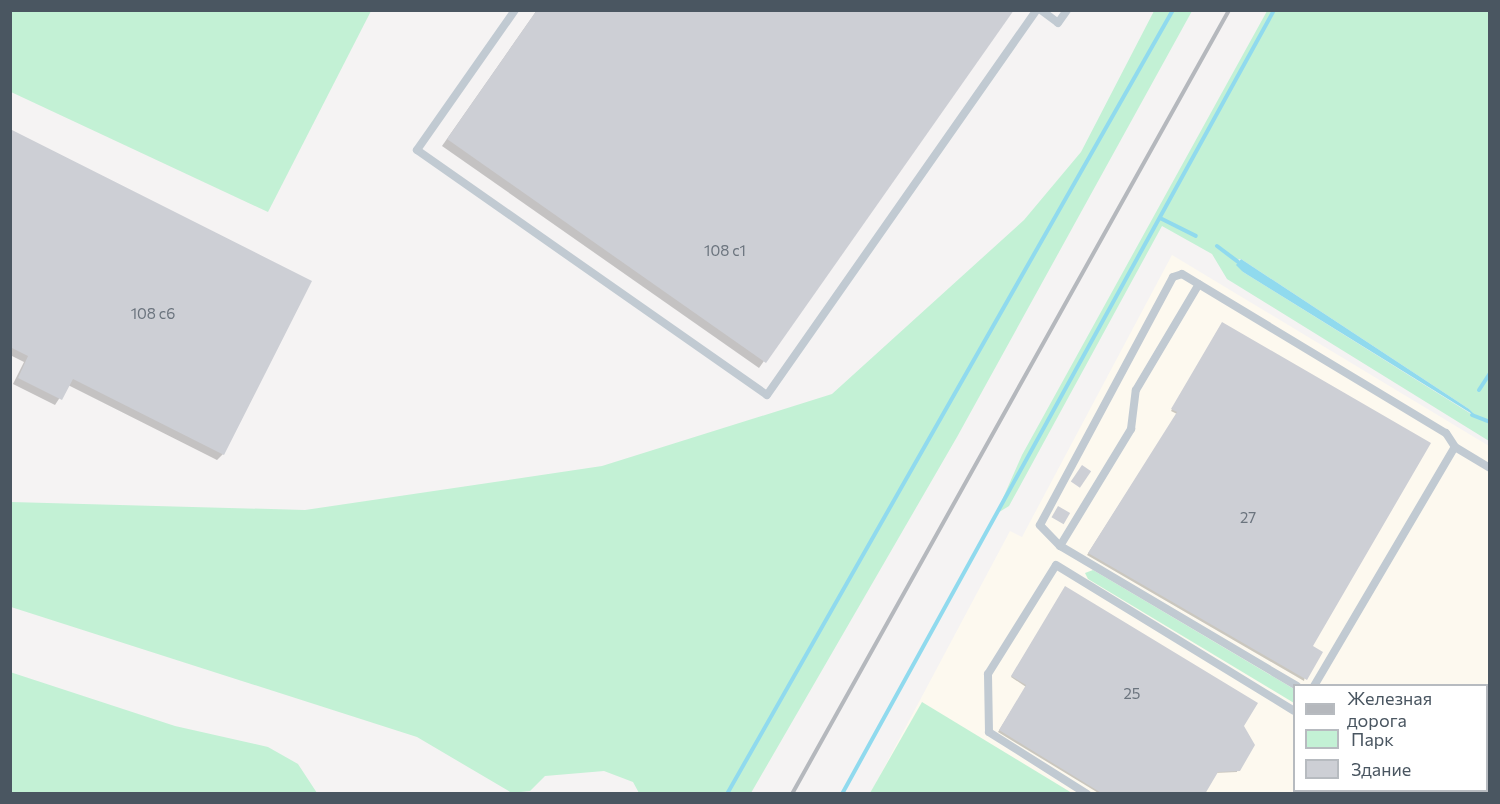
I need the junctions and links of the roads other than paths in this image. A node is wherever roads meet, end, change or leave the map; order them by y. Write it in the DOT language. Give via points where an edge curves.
graph roads {
  1 [pos="515,10"];
  2 [pos="1039,10"];
  3 [pos="1067,10"];
  4 [pos="1199,284"];
  5 [pos="1455,447"];
  6 [pos="1490,468"];
  7 [pos="1060,546"];
  8 [pos="1294,684"];
  9 [pos="1320,684"];
  10 [pos="1293,710"];
  11 [pos="1087,794"];
  1 -- 2 [label="lane" via="417,150 767,395"];
  2 -- 3 [label="lane" via="1058,23"];
  4 -- 5 [label="lane" via="1446,434"];
  4 -- 7 [label="lane" via="1136,390 1131,429"];
  4 -- 7 [label="lane" via="1182,274 1168,283 1124,374 1041,516 1044,534"];
  5 -- 6 [label="lane"];
  5 -- 9 [label="lane"];
  7 -- 8 [label="lane"];
  10 -- 11 [label="lane" via="1056,565 988,674 989,732"];
}
